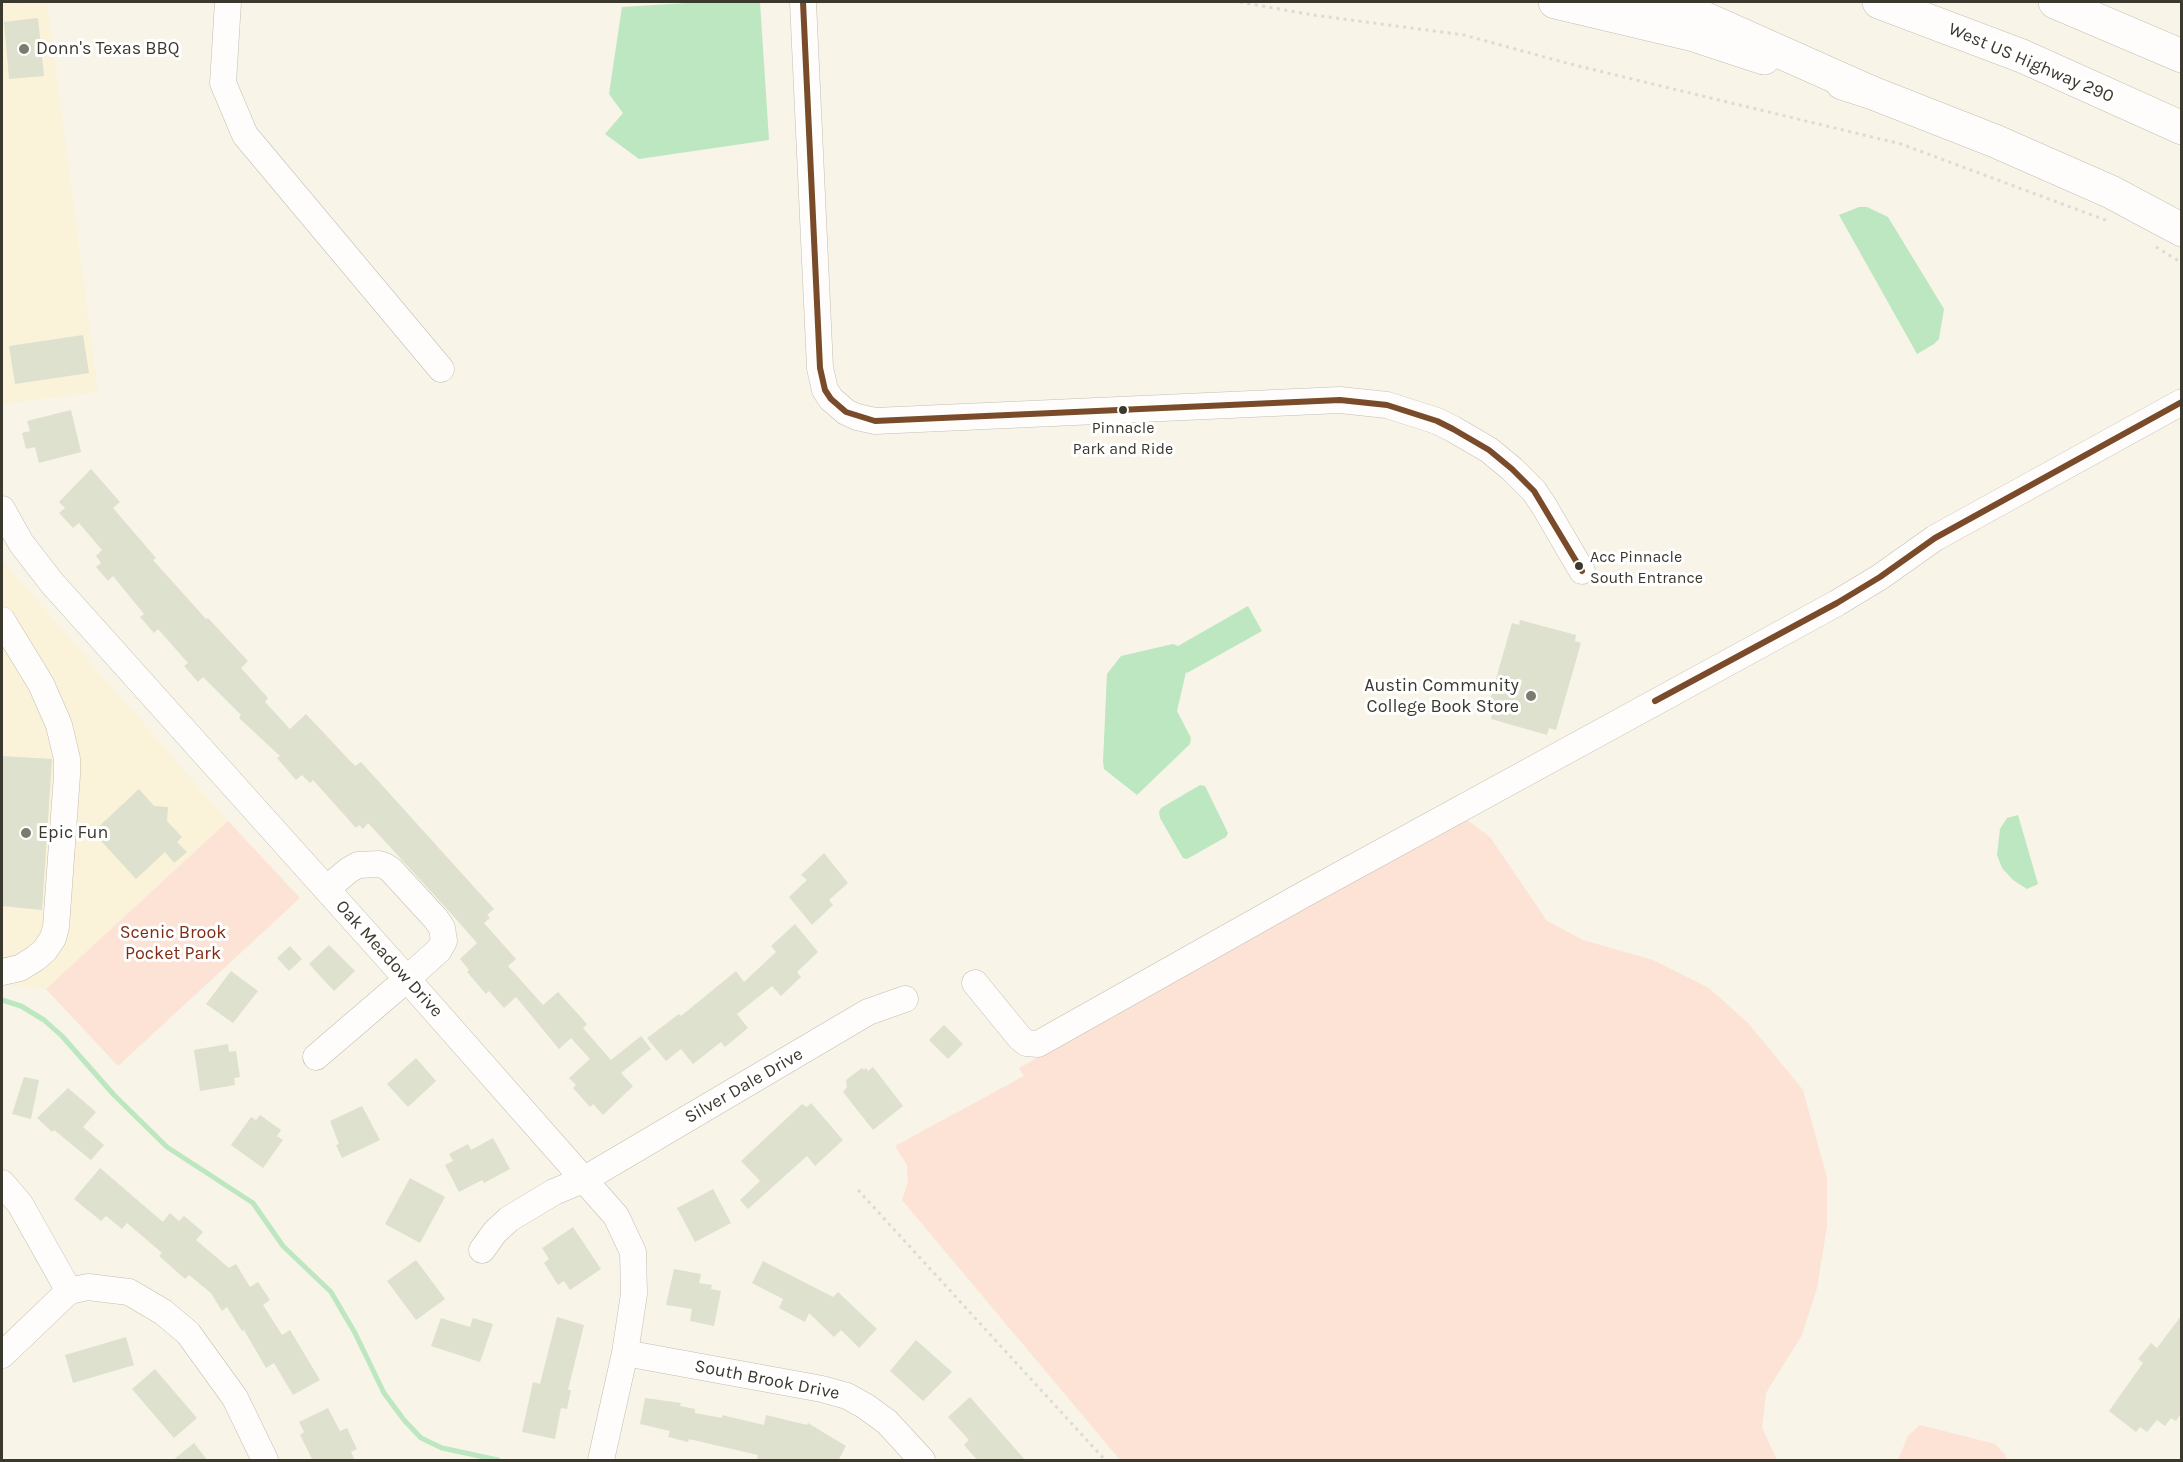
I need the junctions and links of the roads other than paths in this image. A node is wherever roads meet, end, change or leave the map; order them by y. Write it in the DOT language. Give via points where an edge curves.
graph roads {
  1 [pos="228,2"];
  2 [pos="803,2"];
  3 [pos="1555,2"];
  4 [pos="1647,2"];
  5 [pos="1879,2"];
  6 [pos="2055,2"];
  7 [pos="2181,56"];
  8 [pos="1870,92"];
  9 [pos="2181,128"];
  10 [pos="2181,230"];
  11 [pos="441,369"];
  12 [pos="2181,402"];
  13 [pos="2,509"];
  14 [pos="1582,571"];
  15 [pos="2,620"];
  16 [pos="326,889"];
  17 [pos="2,972"];
  18 [pos="407,979"];
  19 [pos="975,983"];
  20 [pos="905,999"];
  21 [pos="316,1057"];
  22 [pos="585,1179"];
  23 [pos="2,1183"];
  24 [pos="482,1250"];
  25 [pos="69,1291"];
  26 [pos="625,1353"];
  27 [pos="2,1355"];
  28 [pos="602,1459"];
  29 [pos="265,1461"];
  30 [pos="922,1461"];
  1 -- 11 [label="street" via="224,82 245,135"];
  2 -- 14 [label="street" via="820,369 825,390 846,412 875,421 1303,401 1387,405 1453,429 1512,469 1534,491"];
  3 -- 8 [label="main road" via="1694,35"];
  4 -- 8 [label="main road" via="1686,10"];
  5 -- 9 [label="main road, West US Highway 290" via="2022,56"];
  6 -- 7 [label="main road"];
  8 -- 10 [label="main road" via="2112,192"];
  12 -- 19 [label="street" via="1935,538 1837,603 1038,1044 1020,1038"];
  13 -- 16 [label="street, Oak Meadow Drive" via="21,543 52,583"];
  15 -- 17 [label="street" via="41,684 59,725 67,775 53,938 36,958 20,968"];
  16 -- 18 [label="street, Oak Meadow Drive"];
  16 -- 18 [label="street" via="358,865 379,864 390,870 436,919 442,928 442,946"];
  18 -- 21 [label="street"];
  18 -- 22 [label="street, Oak Meadow Drive"];
  20 -- 22 [label="street, Silver Dale Drive" via="868,1012"];
  22 -- 24 [label="street, Silver Dale Drive" via="554,1192 509,1220"];
  22 -- 26 [label="street, Oak Meadow Drive" via="616,1216 633,1252 634,1294"];
  23 -- 25 [label="street" via="20,1204"];
  25 -- 27 [label="street"];
  25 -- 29 [label="street" via="111,1288 138,1296 188,1333 235,1398"];
  26 -- 28 [label="street, Oak Meadow Drive"];
  26 -- 30 [label="street, South Brook Drive" via="847,1396 886,1422"];
}
